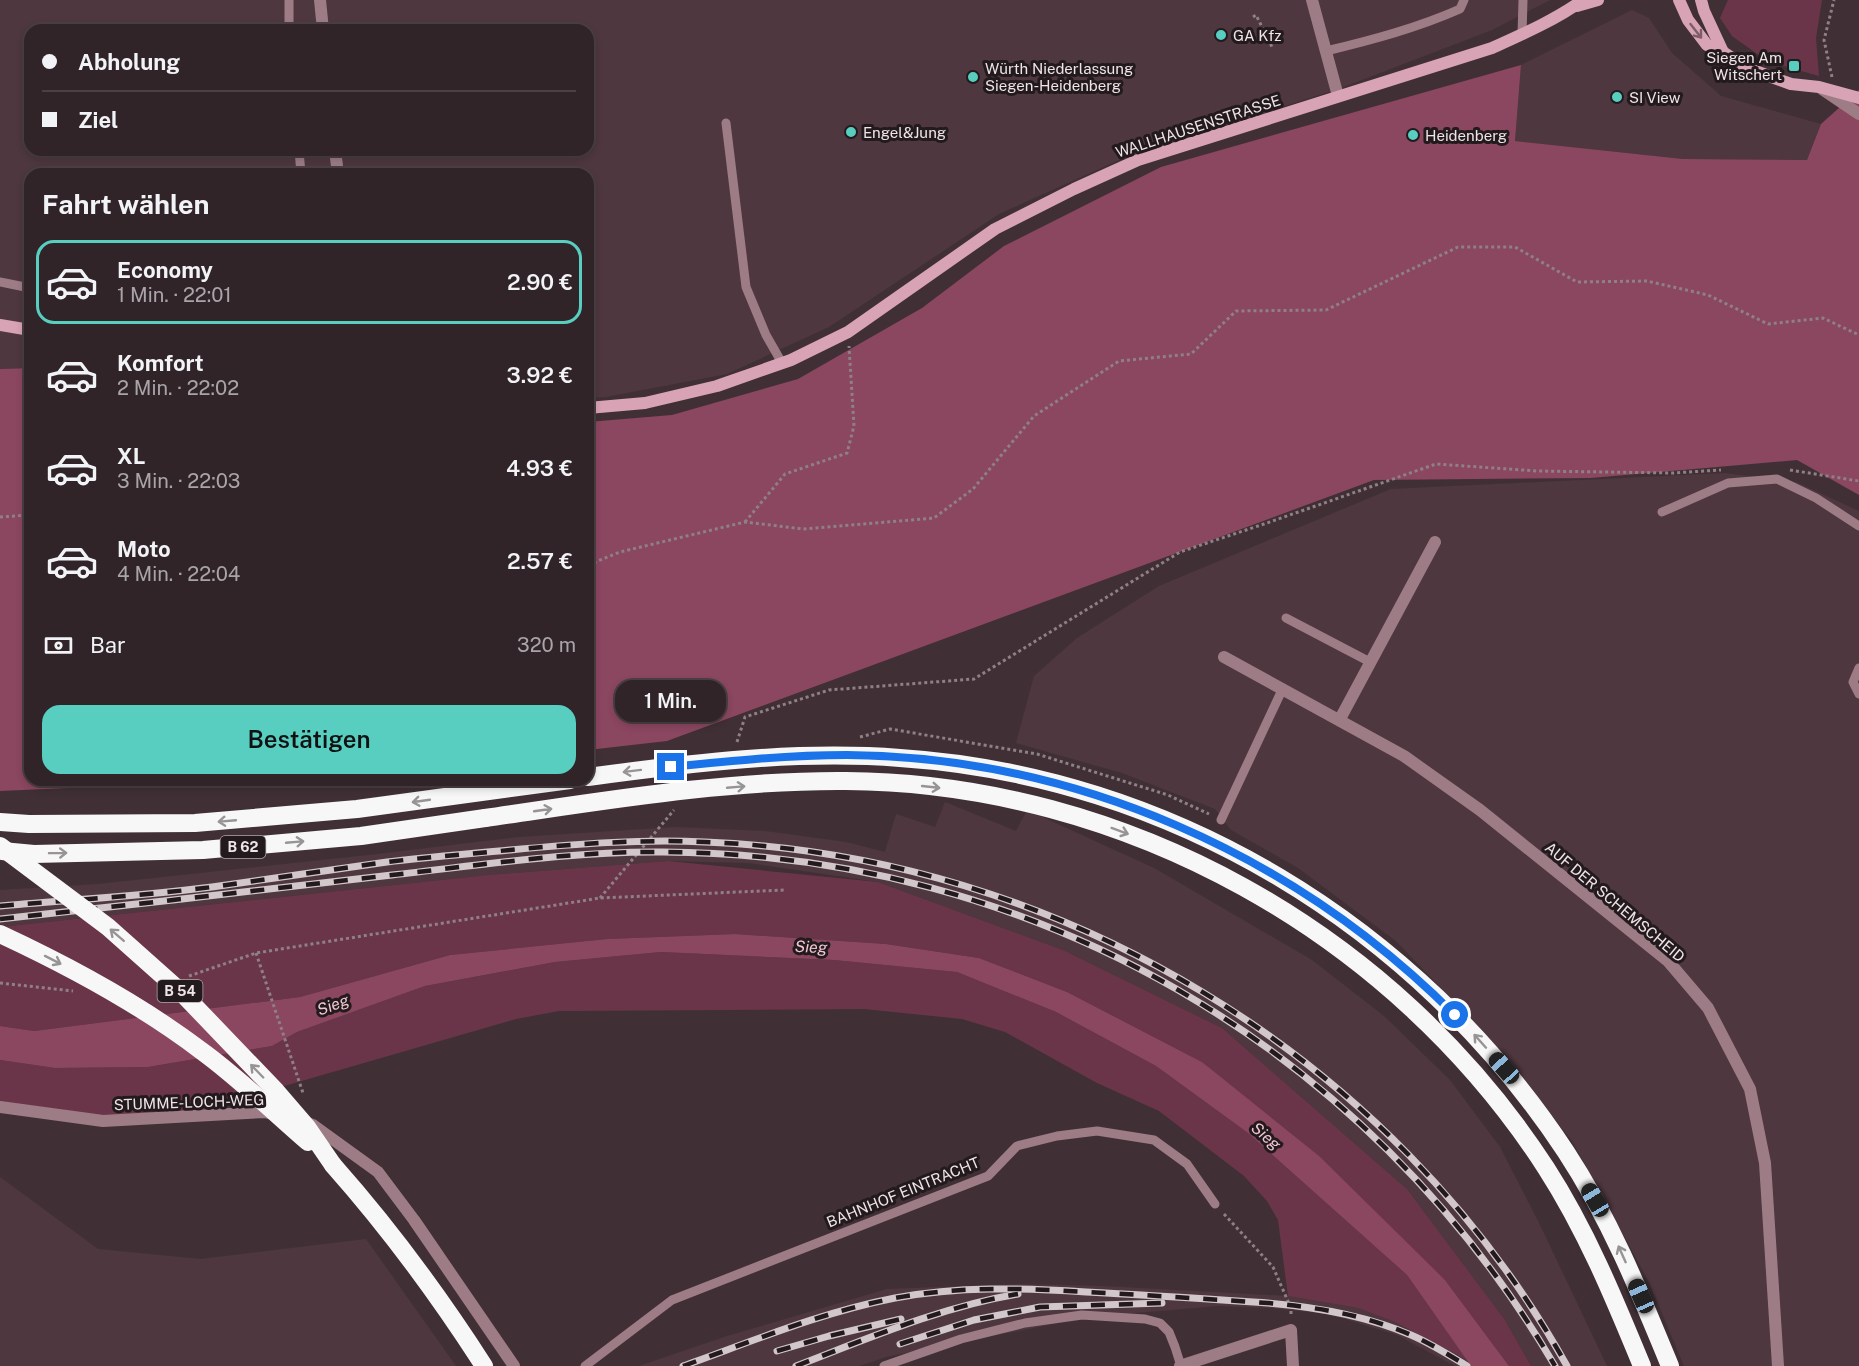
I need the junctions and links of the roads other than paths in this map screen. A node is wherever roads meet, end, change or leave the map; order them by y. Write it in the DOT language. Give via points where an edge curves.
graph roads {
  1 [pos="289,0"];
  2 [pos="320,0"];
  3 [pos="1312,0"];
  4 [pos="1464,0"];
  5 [pos="1522,0"];
  6 [pos="1583,0"];
  7 [pos="1598,0"];
  8 [pos="1679,0"];
  9 [pos="1701,0"];
  10 [pos="1571,9"];
  11 [pos="289,24"];
  12 [pos="322,24"];
  13 [pos="1522,35"];
  14 [pos="1326,51"];
  15 [pos="1723,52"];
  16 [pos="1825,88"];
  17 [pos="1338,96"];
  18 [pos="1859,98"];
  19 [pos="1859,114"];
  20 [pos="726,123"];
  21 [pos="0,282"];
  22 [pos="24,287"];
  23 [pos="0,325"];
  24 [pos="24,329"];
  25 [pos="782,363"];
  26 [pos="594,407"];
  27 [pos="1662,512"];
  28 [pos="1859,526"];
  29 [pos="1435,542"];
  30 [pos="1286,618"];
  31 [pos="1224,657"];
  32 [pos="1370,662"];
  33 [pos="1859,668"];
  34 [pos="1282,688"];
  35 [pos="1859,694"];
  36 [pos="1340,719"];
  37 [pos="594,776"];
  38 [pos="528,786"];
  39 [pos="1221,820"];
  40 [pos="0,822"];
  41 [pos="0,849"];
  42 [pos="0,934"];
  43 [pos="0,1107"];
  44 [pos="333,1165"];
  45 [pos="1215,1204"];
  46 [pos="484,1366"];
  47 [pos="514,1366"];
  48 [pos="585,1366"];
  49 [pos="884,1366"];
  50 [pos="1180,1366"];
  51 [pos="1293,1366"];
  52 [pos="1642,1366"];
  53 [pos="1670,1366"];
  54 [pos="1778,1366"];
  1 -- 11 [label="lane"];
  2 -- 12 [label="street"];
  3 -- 14 [label="street"];
  4 -- 14 [label="lane" via="1460,9 1444,16 1388,36"];
  5 -- 13 [label="lane"];
  6 -- 10 [label="street, WALLHAUSENSTRASSE"];
  7 -- 10 [label="street, WALLHAUSENSTRASSE"];
  8 -- 15 [label="street, one-way" via="1707,45"];
  9 -- 15 [label="street"];
  10 -- 13 [label="street, WALLHAUSENSTRASSE"];
  13 -- 17 [label="street, WALLHAUSENSTRASSE"];
  14 -- 17 [label="street"];
  15 -- 16 [label="street" via="1747,68 1791,84"];
  16 -- 18 [label="street"];
  16 -- 19 [label="street"];
  17 -- 25 [label="street, WALLHAUSENSTRASSE" via="1137,160 1074,189 995,229 848,332"];
  20 -- 25 [label="lane" via="746,287"];
  21 -- 22 [label="lane"];
  23 -- 24 [label="street"];
  25 -- 26 [label="street, WALLHAUSENSTRASSE" via="717,386 645,403"];
  27 -- 28 [label="lane" via="1728,483 1778,480 1816,498"];
  29 -- 32 [label="street"];
  30 -- 32 [label="lane"];
  31 -- 34 [label="street, AUF DER SCHEMSCHEID"];
  32 -- 36 [label="street"];
  33 -- 35 [label="lane" via="1853,682"];
  34 -- 36 [label="street, AUF DER SCHEMSCHEID"];
  34 -- 39 [label="lane"];
  36 -- 54 [label="street, AUF DER SCHEMSCHEID" via="1404,756 1480,810 1668,961 1708,1008 1750,1089 1765,1163"];
  53 -- 37 [label="highway, one-way, bridge" via="1595,1200 1537,1110 1504,1068 1430,990 1390,955 1348,922 1258,864 1171,822 1111,800 1028,777 954,763 794,756"];
  38 -- 40 [label="highway, B 62, one-way" via="357,809 195,824"];
  44 -- 41 [label="highway, B 54, one-way, bridge" via="307,1126 181,992 108,927"];
  41 -- 52 [label="highway, B 62, one-way, bridge" via="34,854 203,850 361,836 641,796 795,782 899,783 1053,809 1151,842 1245,887 1290,913 1413,1009 1484,1084 1540,1159 1600,1268"];
  42 -- 44 [label="highway, B 54, one-way, bridge" via="150,1014 231,1074"];
  43 -- 47 [label="street, STUMME-LOCH-WEG" via="103,1121 265,1112 313,1125 378,1172"];
  44 -- 46 [label="highway, B 54" via="371,1208"];
  45 -- 48 [label="lane, BAHNHOF EINTRACHT" via="1187,1164 1154,1140 1096,1131 1017,1146 988,1176 672,1299"];
  49 -- 50 [label="lane" via="961,1339 1025,1323 1082,1315 1160,1323 1169,1332"];
  50 -- 51 [label="street" via="1291,1330"];
}
